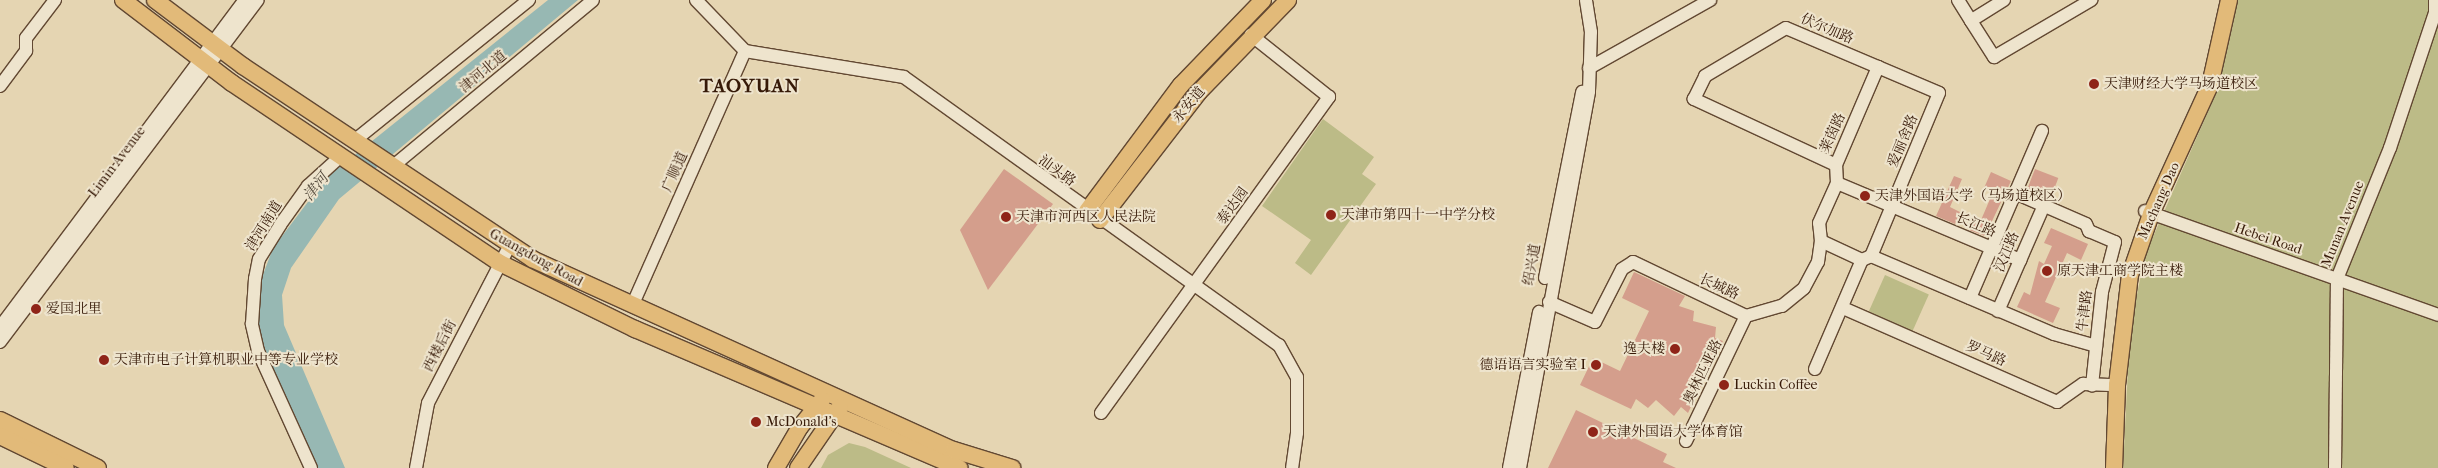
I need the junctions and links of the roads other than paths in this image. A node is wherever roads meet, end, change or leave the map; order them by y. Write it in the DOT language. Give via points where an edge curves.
graph roads {
  1 [pos="56,0"];
  2 [pos="123,0"];
  3 [pos="154,0"];
  4 [pos="245,0"];
  5 [pos="258,0"];
  6 [pos="529,0"];
  7 [pos="593,0"];
  8 [pos="696,0"];
  9 [pos="1263,0"];
  10 [pos="1288,0"];
  11 [pos="1586,0"];
  12 [pos="1710,0"];
  13 [pos="1958,0"];
  14 [pos="2004,0"];
  15 [pos="2091,0"];
  16 [pos="2219,0"];
  17 [pos="2229,0"];
  18 [pos="2435,0"];
  19 [pos="2070,5"];
  20 [pos="1972,21"];
  21 [pos="1251,35"];
  22 [pos="216,46"];
  23 [pos="745,51"];
  24 [pos="204,62"];
  25 [pos="1878,67"];
  26 [pos="1589,68"];
  27 [pos="0,86"];
  28 [pos="1939,93"];
  29 [pos="2042,131"];
  30 [pos="354,141"];
  31 [pos="341,156"];
  32 [pos="1836,165"];
  33 [pos="392,167"];
  34 [pos="1837,183"];
  35 [pos="2015,193"];
  36 [pos="2044,205"];
  37 [pos="1892,206"];
  38 [pos="1087,211"];
  39 [pos="2148,212"];
  40 [pos="1100,220"];
  41 [pos="1821,241"];
  42 [pos="510,245"];
  43 [pos="1992,248"];
  44 [pos="1866,258"];
  45 [pos="2020,260"];
  46 [pos="498,262"];
  47 [pos="2337,279"];
  48 [pos="1194,285"];
  49 [pos="1970,298"];
  50 [pos="1549,302"];
  51 [pos="632,306"];
  52 [pos="1842,308"];
  53 [pos="1998,310"];
  54 [pos="2438,315"];
  55 [pos="1746,316"];
  56 [pos="3,326"];
  57 [pos="0,342"];
  58 [pos="2096,346"];
  59 [pos="1815,369"];
  60 [pos="2092,385"];
  61 [pos="2113,385"];
  62 [pos="830,393"];
  63 [pos="848,401"];
  64 [pos="815,407"];
  65 [pos="1102,413"];
  66 [pos="833,414"];
  67 [pos="0,420"];
  68 [pos="0,436"];
  69 [pos="1686,441"];
  70 [pos="938,461"];
  71 [pos="66,468"];
  72 [pos="98,468"];
  73 [pos="311,468"];
  74 [pos="416,468"];
  75 [pos="776,468"];
  76 [pos="798,468"];
  77 [pos="954,468"];
  78 [pos="960,468"];
  79 [pos="1012,468"];
  80 [pos="1292,468"];
  81 [pos="1510,468"];
  82 [pos="1520,468"];
  83 [pos="2107,468"];
  84 [pos="2114,468"];
  85 [pos="2334,468"];
  1 -- 27 [label="street" via="26,38 26,51"];
  2 -- 24 [label="main road"];
  3 -- 22 [label="main road, Guangdong Road"];
  4 -- 22 [label="street, Limin Avenue"];
  5 -- 22 [label="street, Limin Avenue"];
  6 -- 30 [label="street"];
  7 -- 33 [label="street, 津河北道"];
  8 -- 23 [label="street"];
  9 -- 38 [label="main road, 永安道" via="1181,85"];
  10 -- 21 [label="main road, 永安道"];
  11 -- 26 [label="street, 绍兴道" via="1591,32"];
  12 -- 26 [label="street"];
  13 -- 20 [label="street"];
  14 -- 20 [label="street"];
  15 -- 19 [label="street"];
  16 -- 39 [label="main road, Machang Dao" via="2215,35 2200,91"];
  17 -- 39 [label="main road, Machang Dao" via="2210,85"];
  18 -- 47 [label="street, Munan Avenue" via="2434,13 2390,148"];
  19 -- 20 [label="street" via="1994,57"];
  21 -- 40 [label="main road, 永安道" via="1164,134"];
  21 -- 48 [label="street, 泰达园" via="1329,97"];
  22 -- 24 [label="street, Limin Avenue"];
  22 -- 30 [label="main road, Guangdong Road"];
  23 -- 38 [label="street, 汕头路" via="904,77"];
  23 -- 51 [label="street, 广顺道"];
  24 -- 31 [label="main road"];
  24 -- 56 [label="street, Limin Avenue"];
  25 -- 28 [label="street, 伏尔加路"];
  25 -- 32 [label="street, 莱茵路"];
  25 -- 32 [label="street, 伏尔加路" via="1786,28 1705,76 1694,99"];
  26 -- 50 [label="street, 绍兴道" via="1586,110"];
  26 -- 81 [label="street, 绍兴道" via="1579,102"];
  28 -- 37 [label="street, 爱丽舍路"];
  29 -- 35 [label="street"];
  30 -- 33 [label="main road, Guangdong Road"];
  31 -- 46 [label="main road, Guangdong Road"];
  31 -- 73 [label="street, 津河南道" via="308,186 280,225 259,259 255,279 252,324 258,351"];
  32 -- 34 [label="street, 莱茵路"];
  33 -- 42 [label="main road, Guangdong Road"];
  34 -- 37 [label="street, 长江路"];
  34 -- 41 [label="street, 莱茵路" via="1819,222"];
  35 -- 36 [label="street"];
  35 -- 43 [label="street"];
  36 -- 45 [label="street, 汉江路"];
  36 -- 58 [label="street, 牛津路" via="2086,224 2089,231 2115,242 2102,292"];
  37 -- 43 [label="street, 长江路"];
  37 -- 44 [label="street, 爱丽舍路"];
  38 -- 40 [label="street, 汕头路"];
  39 -- 47 [label="street, Hebei Road"];
  39 -- 61 [label="main road, Machang Dao" via="2130,275"];
  40 -- 48 [label="street, 汕头路"];
  41 -- 44 [label="street"];
  41 -- 55 [label="street, 长城路" via="1818,262 1804,288 1782,306"];
  42 -- 46 [label="street, 西楼后街"];
  42 -- 51 [label="main road, Guangdong Road"];
  43 -- 45 [label="street, 长江路"];
  43 -- 49 [label="street"];
  44 -- 49 [label="street"];
  44 -- 52 [label="street, 爱丽舍路"];
  45 -- 53 [label="street, 汉江路"];
  46 -- 64 [label="main road, Guangdong Road" via="586,307"];
  46 -- 74 [label="street, 西楼后街" via="428,403"];
  47 -- 54 [label="street, Hebei Road"];
  47 -- 85 [label="street, Munan Avenue"];
  48 -- 65 [label="street, 泰达园"];
  48 -- 80 [label="street, 汕头路" via="1279,345 1294,366 1298,395"];
  49 -- 53 [label="street"];
  50 -- 55 [label="street, 长城路" via="1595,322 1622,269 1632,262"];
  50 -- 82 [label="street, 绍兴道"];
  51 -- 62 [label="main road, Guangdong Road"];
  52 -- 59 [label="street, 爱丽舍路"];
  52 -- 60 [label="street, 罗马路" via="2057,402 2083,384"];
  53 -- 58 [label="street"];
  55 -- 69 [label="street, 奥林匹亚路"];
  56 -- 57 [label="street, Limin Avenue"];
  58 -- 60 [label="street, 牛津路"];
  60 -- 61 [label="street, 罗马路"];
  61 -- 83 [label="main road, Machang Dao"];
  61 -- 84 [label="main road, Machang Dao"];
  62 -- 63 [label="main road, Guangdong Road"];
  62 -- 64 [label="main road"];
  63 -- 66 [label="main road"];
  63 -- 79 [label="main road, Guangdong Road" via="954,450"];
  64 -- 66 [label="main road, Guangdong Road"];
  64 -- 75 [label="main road"];
  66 -- 70 [label="main road, Guangdong Road"];
  66 -- 76 [label="main road"];
  67 -- 72 [label="main road"];
  68 -- 71 [label="main road"];
  70 -- 77 [label="street, Guangdong Road"];
  70 -- 78 [label="main road"];
}
